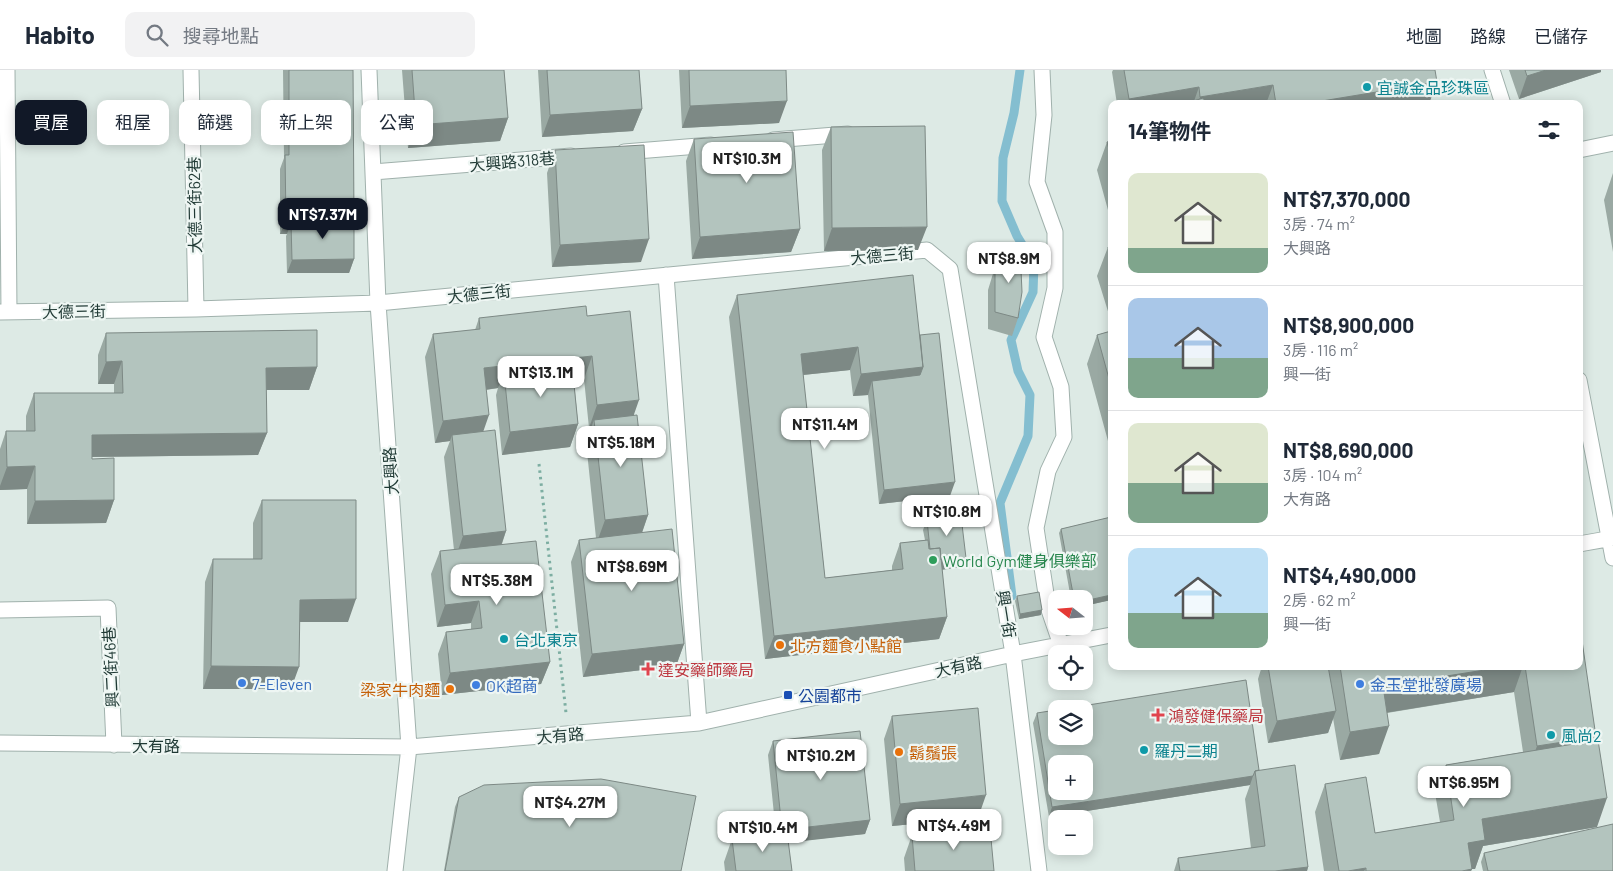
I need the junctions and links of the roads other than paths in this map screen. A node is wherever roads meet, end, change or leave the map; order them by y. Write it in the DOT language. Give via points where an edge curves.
graph roads {
  1 [pos="8,70"];
  2 [pos="190,70"];
  3 [pos="369,70"];
  4 [pos="1042,70"];
  5 [pos="1492,70"];
  6 [pos="1502,100"];
  7 [pos="861,133"];
  8 [pos="761,141"];
  9 [pos="1613,143"];
  10 [pos="722,144"];
  11 [pos="1583,149"];
  12 [pos="612,153"];
  13 [pos="582,155"];
  14 [pos="373,172"];
  15 [pos="950,269"];
  16 [pos="666,275"];
  17 [pos="378,303"];
  18 [pos="196,309"];
  19 [pos="4,312"];
  20 [pos="1583,399"];
  21 [pos="1612,538"];
  22 [pos="1583,543"];
  23 [pos="1613,558"];
  24 [pos="0,610"];
  25 [pos="1108,637"];
  26 [pos="1061,645"];
  27 [pos="1048,647"];
  28 [pos="1014,654"];
  29 [pos="699,723"];
  30 [pos="0,743"];
  31 [pos="114,745"];
  32 [pos="409,747"];
  33 [pos="395,871"];
  34 [pos="1039,871"];
  1 -- 19 [label="street"];
  2 -- 18 [label="street, 大德三街62巷"];
  3 -- 14 [label="street, 大興路"];
  4 -- 26 [label="street" via="1044,115 1037,182 1055,232 1054,288 1044,338 1061,387 1064,437 1048,471 1036,528 1048,606"];
  5 -- 6 [label="street"];
  7 -- 8 [label="street"];
  9 -- 11 [label="street"];
  10 -- 12 [label="street"];
  13 -- 14 [label="street, 大興路318巷"];
  14 -- 17 [label="street, 大興路"];
  15 -- 16 [label="street, 大德三街" via="927,250"];
  15 -- 28 [label="street, 興一街"];
  16 -- 17 [label="street, 大德三街"];
  16 -- 29 [label="street"];
  17 -- 18 [label="street, 大德三街"];
  17 -- 32 [label="street, 大興路"];
  18 -- 19 [label="street, 大德三街"];
  20 -- 21 [label="street"];
  21 -- 22 [label="street"];
  21 -- 23 [label="street"];
  24 -- 31 [label="street, 興二街46巷" via="108,608"];
  25 -- 26 [label="street, 大有路"];
  27 -- 28 [label="street, 大有路"];
  28 -- 29 [label="street, 大有路"];
  28 -- 34 [label="street, 興一街"];
  29 -- 32 [label="street, 大有路"];
  30 -- 31 [label="street, 大有路"];
  31 -- 32 [label="street, 大有路"];
  32 -- 33 [label="street, 大興路"];
}
